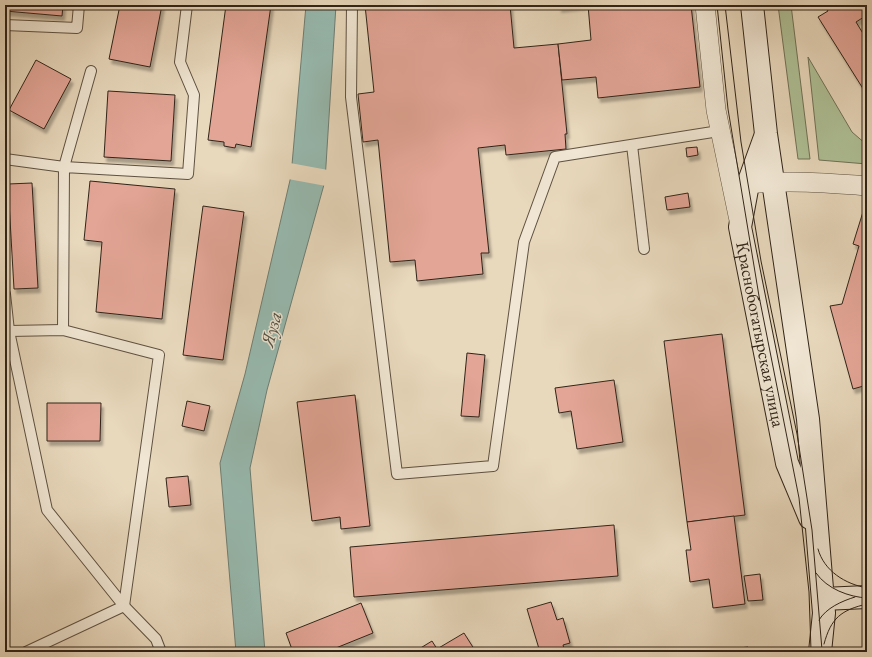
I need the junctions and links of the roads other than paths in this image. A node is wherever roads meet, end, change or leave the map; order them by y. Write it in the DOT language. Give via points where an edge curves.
graph roads {
  1 [pos="79,5"];
  2 [pos="187,5"];
  3 [pos="352,5"];
  4 [pos="705,5"];
  5 [pos="752,5"];
  6 [pos="5,25"];
  7 [pos="91,71"];
  8 [pos="719,131"];
  9 [pos="766,134"];
  10 [pos="632,145"];
  11 [pos="5,160"];
  12 [pos="64,167"];
  13 [pos="772,182"];
  14 [pos="748,184"];
  15 [pos="867,186"];
  16 [pos="740,228"];
  17 [pos="644,248"];
  18 [pos="5,294"];
  19 [pos="63,330"];
  20 [pos="9,331"];
  21 [pos="816,532"];
  22 [pos="867,596"];
  23 [pos="823,599"];
  24 [pos="124,606"];
  25 [pos="26,652"];
  26 [pos="161,652"];
  27 [pos="820,652"];
  1 -- 6 [label="lane" via="77,28"];
  2 -- 12 [label="lane" via="180,62 194,96 188,174"];
  3 -- 10 [label="lane" via="352,97 397,474 493,466 524,242 555,157"];
  4 -- 8 [label="street"];
  5 -- 9 [label="main road, Краснобогатырская улица"];
  7 -- 12 [label="lane"];
  8 -- 10 [label="lane"];
  8 -- 16 [label="street"];
  9 -- 13 [label="main road, Краснобогатырская улица"];
  9 -- 14 [label="main road, Краснобогатырская улица"];
  10 -- 17 [label="lane"];
  11 -- 12 [label="lane"];
  12 -- 19 [label="lane"];
  13 -- 14 [label="street"];
  13 -- 15 [label="street"];
  13 -- 21 [label="main road, Краснобогатырская улица" via="808,419"];
  14 -- 16 [label="main road, Краснобогатырская улица"];
  16 -- 21 [label="main road, Краснобогатырская улица" via="787,463"];
  18 -- 20 [label="lane"];
  19 -- 20 [label="lane"];
  19 -- 24 [label="lane" via="159,355"];
  20 -- 24 [label="lane" via="47,510"];
  21 -- 23 [label="main road, Краснобогатырская улица"];
  22 -- 23 [label="main road"];
  23 -- 27 [label="main road, Краснобогатырская улица" via="824,628"];
  24 -- 25 [label="lane"];
  24 -- 26 [label="lane" via="156,639"];
}
